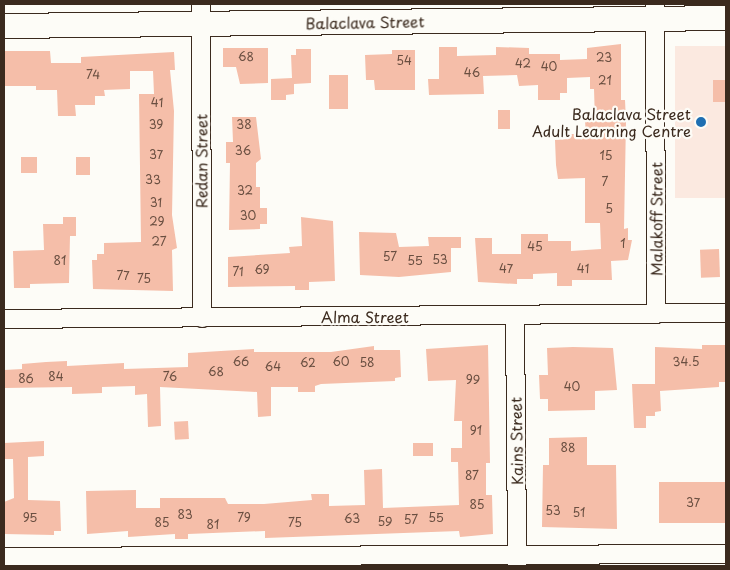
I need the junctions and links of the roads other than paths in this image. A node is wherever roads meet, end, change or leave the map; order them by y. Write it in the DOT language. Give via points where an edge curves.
graph roads {
  1 [pos="655,11"];
  2 [pos="201,14"];
  3 [pos="726,18"];
  4 [pos="4,26"];
  5 [pos="726,313"];
  6 [pos="656,314"];
  7 [pos="514,316"];
  8 [pos="202,318"];
  9 [pos="4,319"];
  10 [pos="726,554"];
  11 [pos="4,557"];
  12 [pos="517,560"];
  1 -- 2 [label="street, Balaclava Street"];
  1 -- 3 [label="street, Balaclava Street"];
  1 -- 6 [label="street, Malakoff Street"];
  2 -- 4 [label="street, Balaclava Street"];
  2 -- 8 [label="street, Redan Street"];
  5 -- 6 [label="street, Alma Street"];
  6 -- 7 [label="street, Alma Street"];
  7 -- 8 [label="street, Alma Street"];
  7 -- 12 [label="street, Kains Street"];
  8 -- 9 [label="street, Alma Street"];
  10 -- 12 [label="street"];
  11 -- 12 [label="street"];
}
